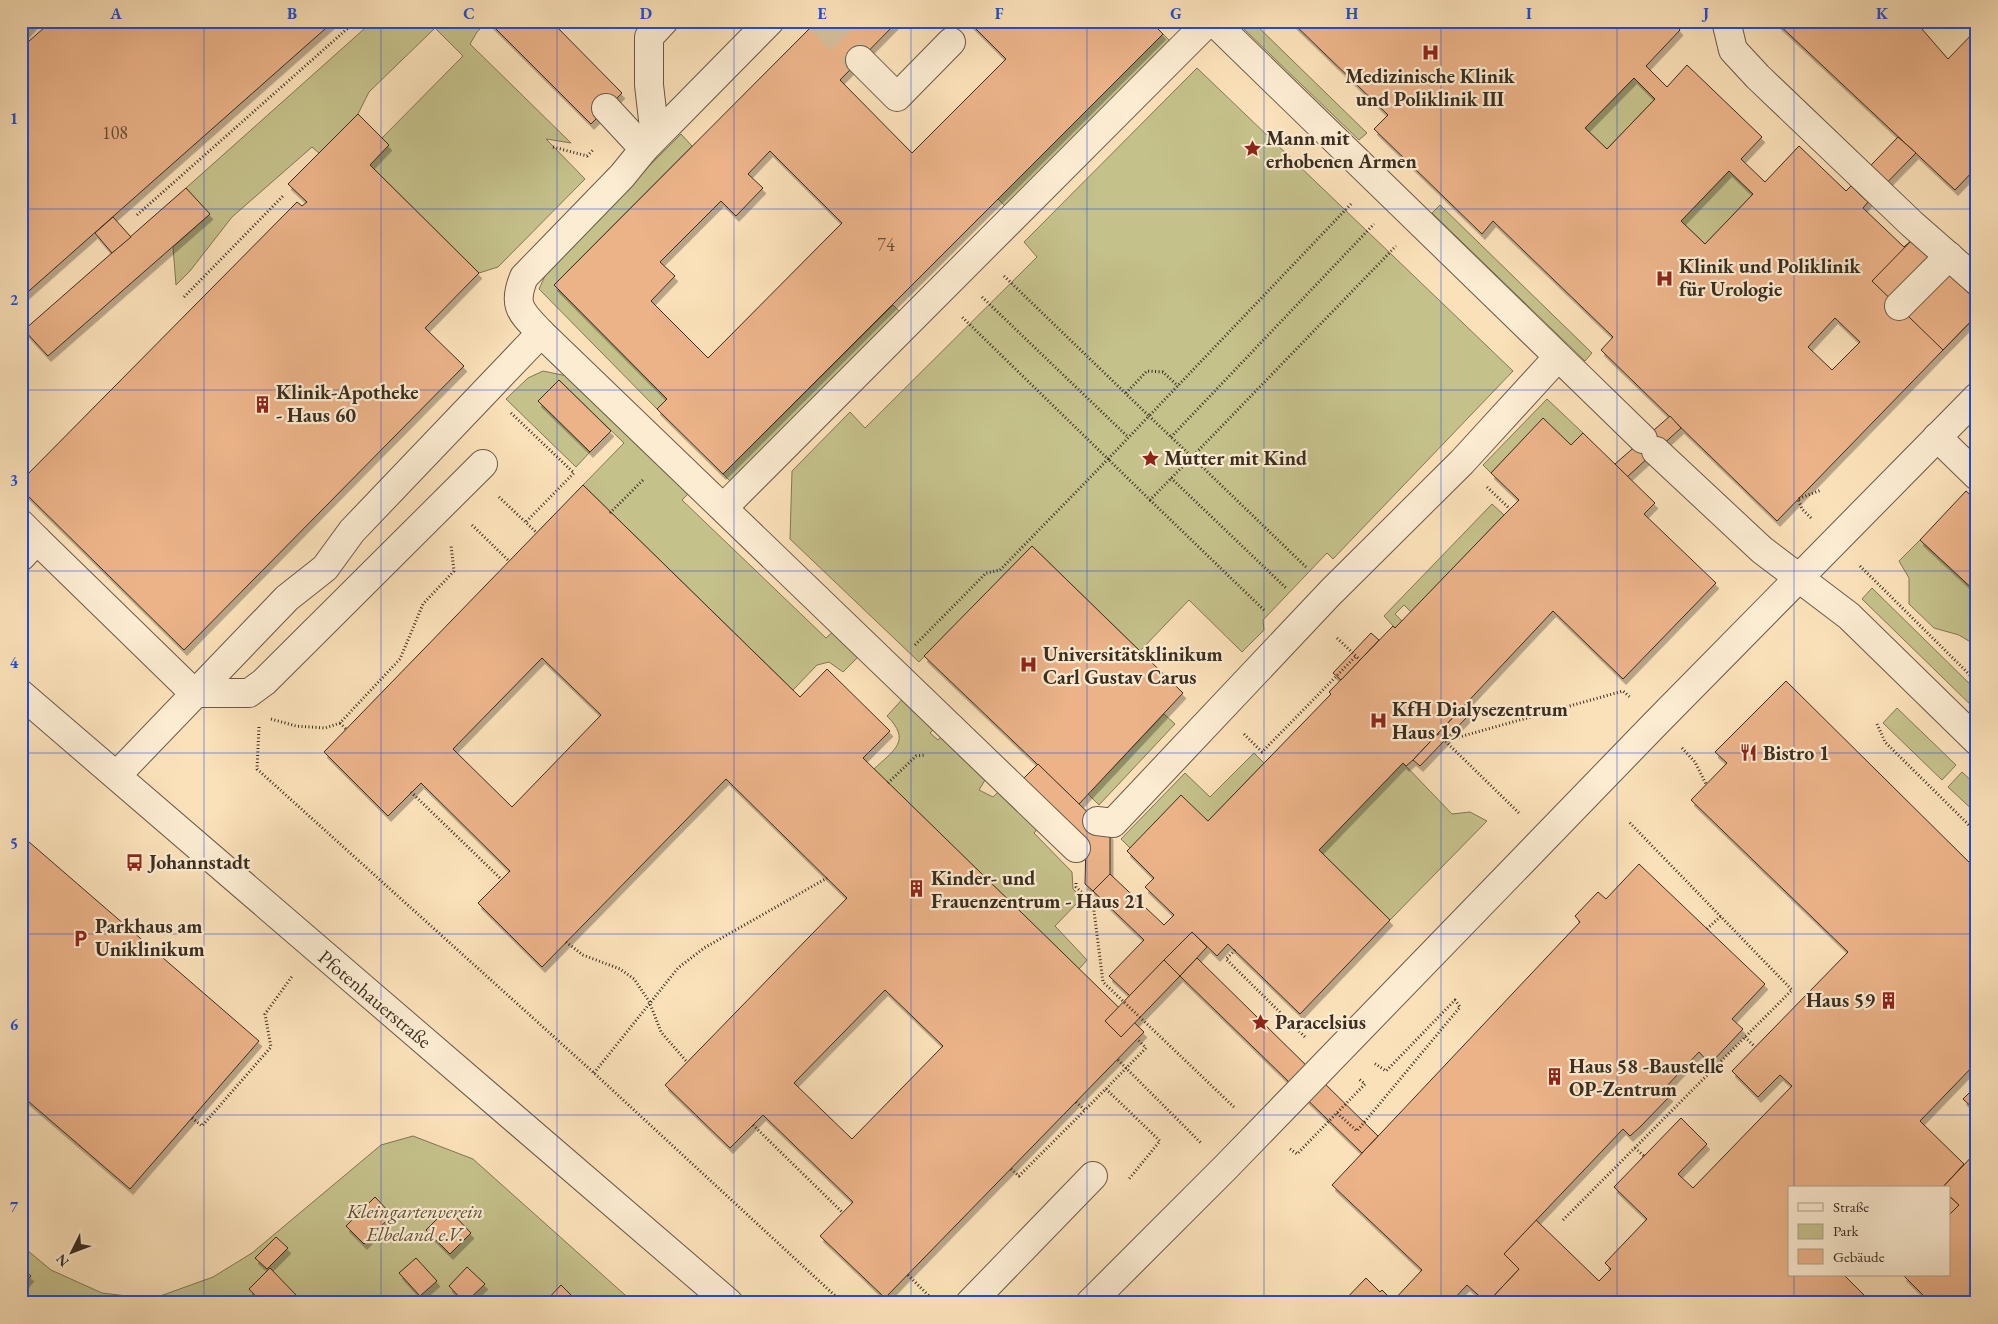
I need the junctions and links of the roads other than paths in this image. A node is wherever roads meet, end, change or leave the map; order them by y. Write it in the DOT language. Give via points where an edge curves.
graph roads {
  1 [pos="664,21"];
  2 [pos="1211,21"];
  3 [pos="1726,21"];
  4 [pos="765,22"];
  5 [pos="951,42"];
  6 [pos="860,60"];
  7 [pos="606,108"];
  8 [pos="650,143"];
  9 [pos="1949,256"];
  10 [pos="1977,281"];
  11 [pos="1899,306"];
  12 [pos="541,333"];
  13 [pos="1558,357"];
  14 [pos="1977,397"];
  15 [pos="1937,437"];
  16 [pos="479,468"];
  17 [pos="1977,476"];
  18 [pos="724,507"];
  19 [pos="27,540"];
  20 [pos="1798,578"];
  21 [pos="194,693"];
  22 [pos="21,694"];
  23 [pos="1977,741"];
  24 [pos="117,775"];
  25 [pos="1097,821"];
  26 [pos="1076,848"];
  27 [pos="1093,1176"];
  28 [pos="729,1303"];
  29 [pos="970,1303"];
  30 [pos="1090,1303"];
  1 -- 8 [label="street" via="649,37"];
  2 -- 13 [label="street"];
  2 -- 18 [label="street"];
  3 -- 9 [label="street" via="1733,50 1758,77"];
  4 -- 8 [label="street"];
  5 -- 6 [label="street" via="897,97"];
  7 -- 8 [label="street"];
  8 -- 12 [label="street" via="524,277 517,295 521,312"];
  9 -- 10 [label="street"];
  9 -- 11 [label="street"];
  12 -- 18 [label="street"];
  12 -- 21 [label="street" via="352,531 325,568 287,598"];
  13 -- 20 [label="street" via="1762,550"];
  13 -- 25 [label="street" via="1462,462 1311,613 1113,823"];
  14 -- 15 [label="street"];
  15 -- 17 [label="street"];
  15 -- 20 [label="street"];
  16 -- 21 [label="street" via="264,682 254,705"];
  18 -- 26 [label="street"];
  19 -- 21 [label="street"];
  20 -- 23 [label="street" via="1850,616"];
  20 -- 30 [label="street"];
  21 -- 24 [label="street"];
  22 -- 24 [label="street, Pfotenhauerstraße"];
  24 -- 28 [label="street, Pfotenhauerstraße"];
  27 -- 29 [label="street"];
}
